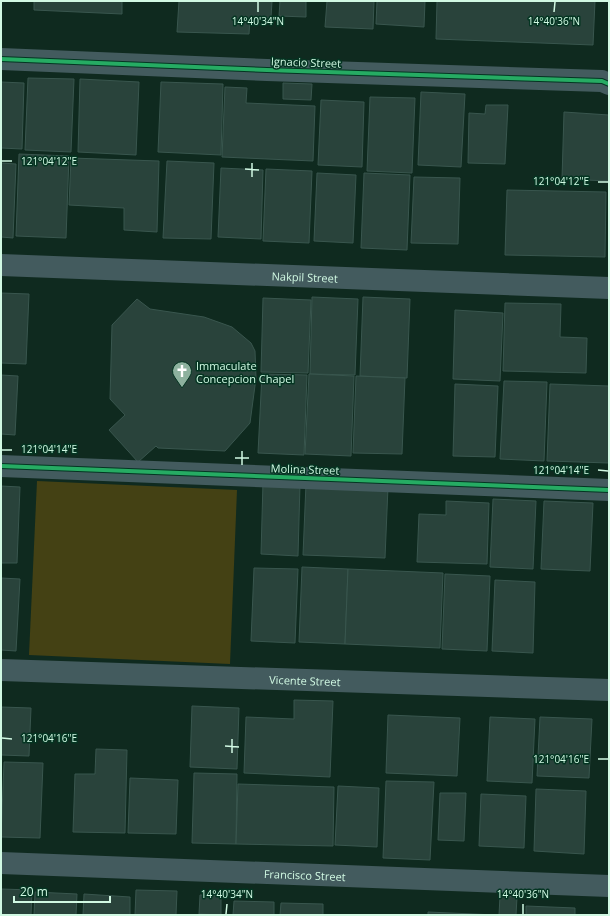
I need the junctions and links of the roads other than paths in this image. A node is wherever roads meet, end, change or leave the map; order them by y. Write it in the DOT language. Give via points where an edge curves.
graph roads {
  1 [pos="1,59"];
  2 [pos="609,84"];
  3 [pos="1,265"];
  4 [pos="609,288"];
  5 [pos="1,466"];
  6 [pos="609,490"];
  7 [pos="1,670"];
  8 [pos="609,690"];
  9 [pos="1,863"];
  10 [pos="609,886"];
  1 -- 2 [label="street, Ignacio Street" via="602,81"];
  3 -- 4 [label="street, Nakpil Street"];
  5 -- 6 [label="street, Molina Street"];
  7 -- 8 [label="street, Vicente Street"];
  9 -- 10 [label="street, Francisco Street"];
}
